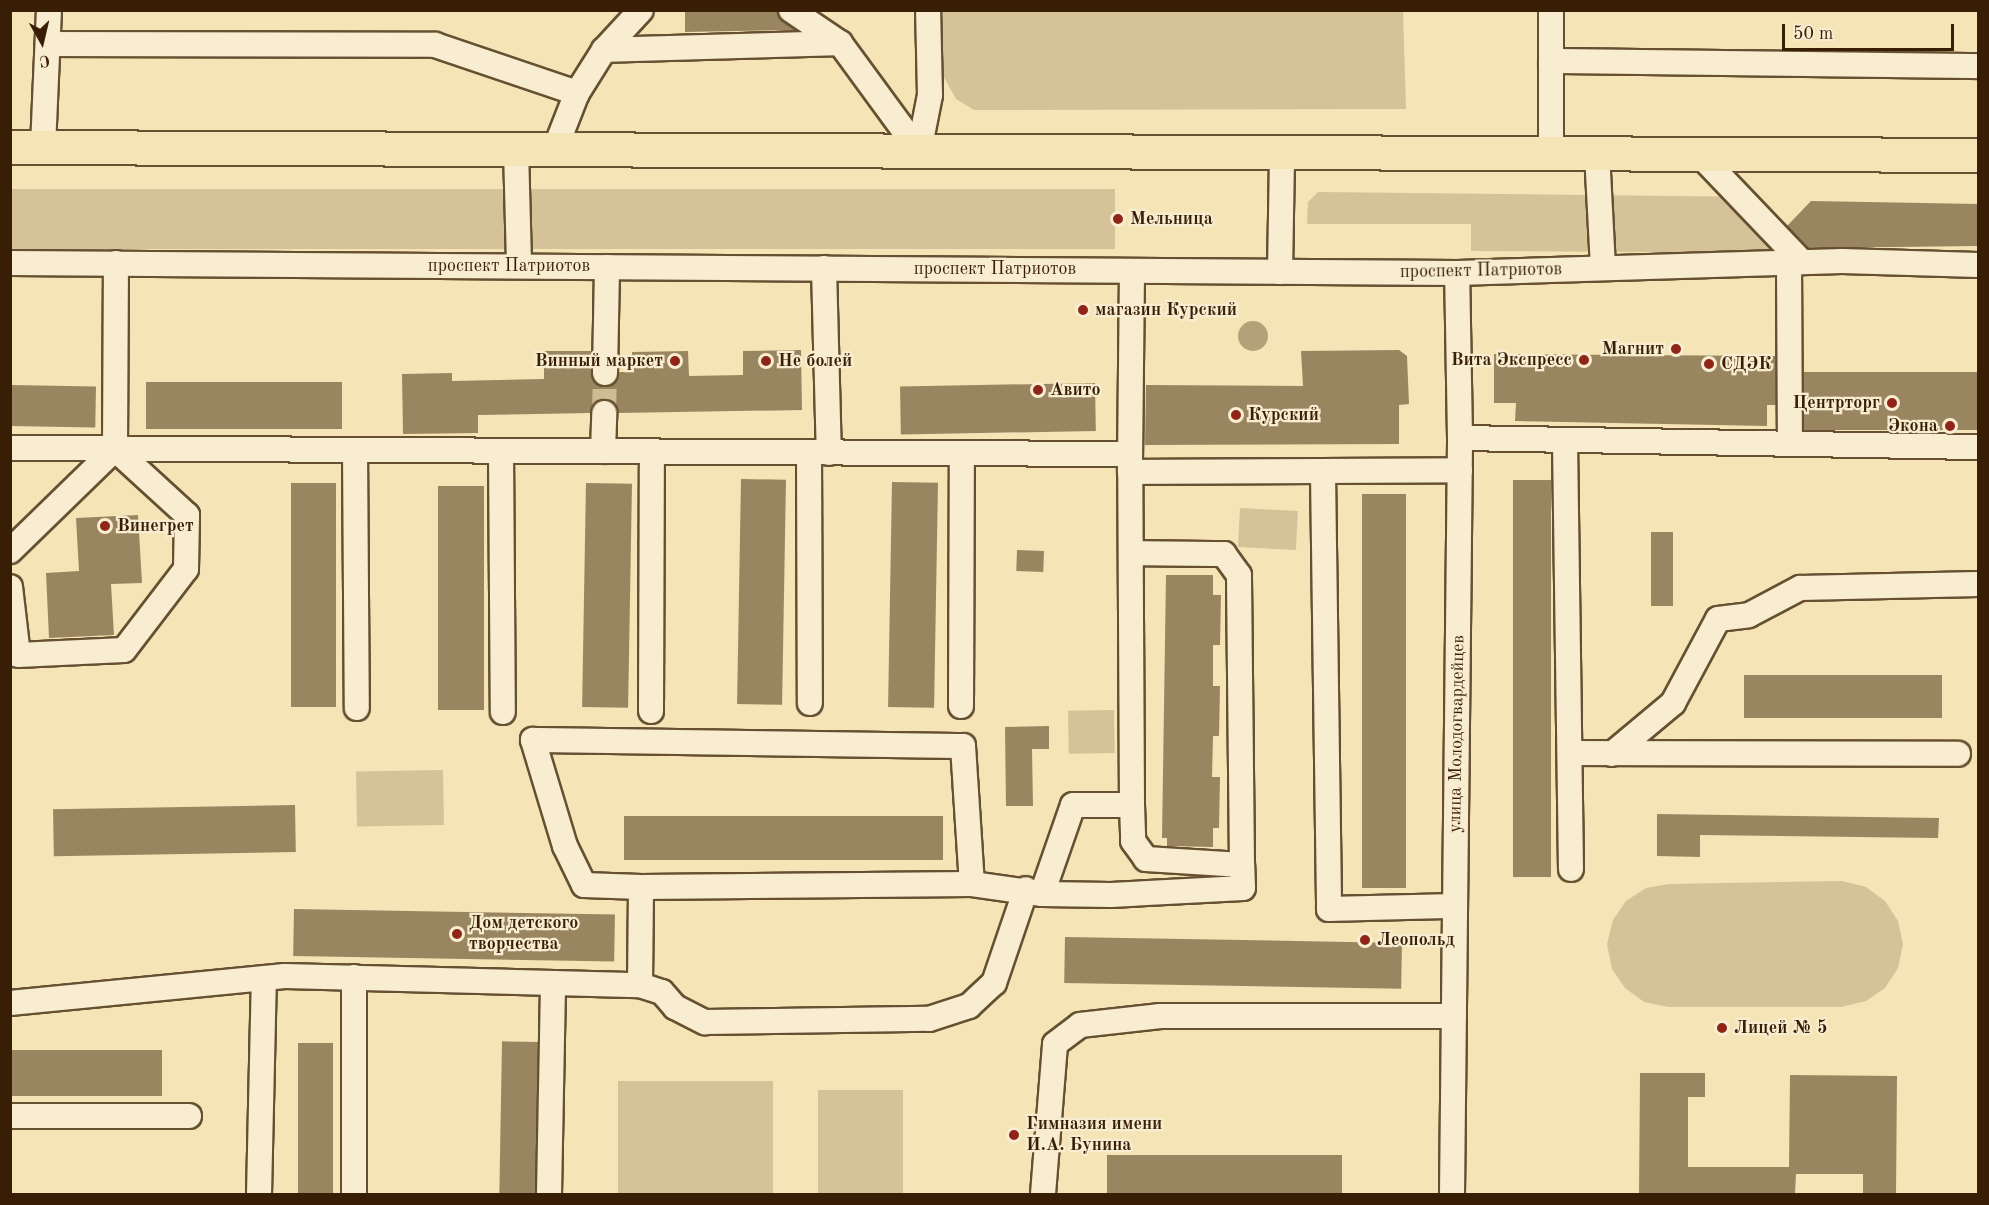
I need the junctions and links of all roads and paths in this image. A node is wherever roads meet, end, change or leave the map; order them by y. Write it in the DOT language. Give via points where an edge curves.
graph roads {
  1 [pos="49,10"];
  2 [pos="641,10"];
  3 [pos="791,10"];
  4 [pos="928,10"];
  5 [pos="1551,10"];
  6 [pos="840,43"];
  7 [pos="49,44"];
  8 [pos="604,50"];
  9 [pos="1551,61"];
  10 [pos="1978,66"];
  11 [pos="577,93"];
  12 [pos="10,147"];
  13 [pos="43,147"];
  14 [pos="516,149"];
  15 [pos="555,149"];
  16 [pos="919,151"];
  17 [pos="1282,152"];
  18 [pos="1551,153"];
  19 [pos="1597,153"];
  20 [pos="1698,153"];
  21 [pos="1978,155"];
  22 [pos="1795,262"];
  23 [pos="10,263"];
  24 [pos="116,263"];
  25 [pos="1978,265"];
  26 [pos="519,266"];
  27 [pos="607,267"];
  28 [pos="824,268"];
  29 [pos="1603,268"];
  30 [pos="1132,271"];
  31 [pos="1280,272"];
  32 [pos="1456,273"];
  33 [pos="605,373"];
  34 [pos="604,413"];
  35 [pos="1460,438"];
  36 [pos="1565,441"];
  37 [pos="1790,443"];
  38 [pos="1978,447"];
  39 [pos="10,448"];
  40 [pos="115,449"];
  41 [pos="355,450"];
  42 [pos="501,451"];
  43 [pos="603,451"];
  44 [pos="652,452"];
  45 [pos="819,452"];
  46 [pos="962,453"];
  47 [pos="1130,463"];
  48 [pos="1460,470"];
  49 [pos="1323,473"];
  50 [pos="10,550"];
  51 [pos="1133,553"];
  52 [pos="1978,584"];
  53 [pos="10,587"];
  54 [pos="810,703"];
  55 [pos="961,706"];
  56 [pos="357,708"];
  57 [pos="651,711"];
  58 [pos="503,712"];
  59 [pos="1570,753"];
  60 [pos="1612,754"];
  61 [pos="1958,754"];
  62 [pos="1131,805"];
  63 [pos="1242,865"];
  64 [pos="1571,869"];
  65 [pos="972,884"];
  66 [pos="640,887"];
  67 [pos="1034,891"];
  68 [pos="1455,906"];
  69 [pos="354,977"];
  70 [pos="264,979"];
  71 [pos="553,983"];
  72 [pos="640,986"];
  73 [pos="10,1003"];
  74 [pos="1454,1016"];
  75 [pos="10,1116"];
  76 [pos="189,1116"];
  77 [pos="259,1194"];
  78 [pos="354,1194"];
  79 [pos="549,1194"];
  80 [pos="1043,1194"];
  81 [pos="1452,1194"];
  1 -- 7 [label="street"];
  2 -- 8 [label="street"];
  3 -- 6 [label="street"];
  4 -- 16 [label="street" via="930,95"];
  5 -- 9 [label="street"];
  6 -- 8 [label="street"];
  6 -- 16 [label="street"];
  7 -- 11 [label="street" via="435,45"];
  7 -- 13 [label="street"];
  8 -- 11 [label="street"];
  9 -- 10 [label="street"];
  9 -- 18 [label="street"];
  11 -- 15 [label="street"];
  12 -- 13 [label="highway"];
  13 -- 14 [label="highway"];
  14 -- 15 [label="highway"];
  14 -- 26 [label="street"];
  15 -- 16 [label="highway"];
  16 -- 17 [label="highway"];
  17 -- 18 [label="highway"];
  17 -- 31 [label="street"];
  18 -- 19 [label="highway"];
  19 -- 20 [label="highway"];
  19 -- 29 [label="street"];
  20 -- 21 [label="highway"];
  20 -- 22 [label="street"];
  22 -- 25 [label="street, проспект Патриотов"];
  22 -- 29 [label="street, проспект Патриотов"];
  22 -- 37 [label="street"];
  23 -- 24 [label="street, проспект Патриотов"];
  24 -- 26 [label="street, проспект Патриотов"];
  24 -- 40 [label="street"];
  26 -- 27 [label="street, проспект Патриотов"];
  27 -- 28 [label="street, проспект Патриотов"];
  27 -- 33 [label="street"];
  28 -- 30 [label="street, проспект Патриотов"];
  28 -- 45 [label="street"];
  29 -- 32 [label="street, проспект Патриотов"];
  30 -- 31 [label="street, проспект Патриотов"];
  30 -- 47 [label="street"];
  31 -- 32 [label="street, проспект Патриотов"];
  32 -- 35 [label="street, улица Молодогвардейцев"];
  34 -- 43 [label="street"];
  35 -- 36 [label="street"];
  35 -- 48 [label="street, улица Молодогвардейцев"];
  36 -- 37 [label="street"];
  36 -- 59 [label="street"];
  37 -- 38 [label="street"];
  39 -- 40 [label="street"];
  40 -- 41 [label="street"];
  40 -- 50 [label="street"];
  40 -- 53 [label="street" via="187,515 186,569 124,650 18,655"];
  41 -- 42 [label="street"];
  41 -- 56 [label="street"];
  42 -- 43 [label="street"];
  42 -- 58 [label="street"];
  43 -- 44 [label="street"];
  44 -- 45 [label="street"];
  44 -- 57 [label="street"];
  45 -- 46 [label="street"];
  45 -- 54 [label="street"];
  46 -- 47 [label="street"];
  46 -- 55 [label="street"];
  47 -- 49 [label="street"];
  47 -- 51 [label="street"];
  48 -- 49 [label="street"];
  48 -- 68 [label="street, улица Молодогвардейцев"];
  49 -- 68 [label="street" via="1329,909"];
  51 -- 62 [label="street"];
  51 -- 63 [label="street" via="1224,554 1239,575"];
  52 -- 60 [label="street" via="1800,588 1749,615 1718,619 1672,703"];
  59 -- 60 [label="street"];
  59 -- 64 [label="street"];
  60 -- 61 [label="street"];
  62 -- 63 [label="street" via="1133,841 1146,859"];
  62 -- 67 [label="street" via="1073,805"];
  63 -- 67 [label="street" via="1243,888"];
  65 -- 66 [label="street"];
  65 -- 66 [label="street" via="963,746 533,740 561,836 584,885"];
  65 -- 67 [label="street"];
  66 -- 72 [label="street"];
  67 -- 72 [label="street" via="994,983 969,1006 929,1019 705,1022 675,1007 662,992"];
  68 -- 74 [label="street, улица Молодогвардейцев"];
  69 -- 70 [label="street"];
  69 -- 71 [label="street"];
  69 -- 78 [label="street"];
  70 -- 73 [label="street"];
  70 -- 77 [label="street"];
  71 -- 72 [label="street"];
  71 -- 79 [label="street"];
  74 -- 80 [label="street" via="1160,1016 1080,1024 1055,1044"];
  74 -- 81 [label="street, улица Молодогвардейцев"];
  75 -- 76 [label="street"];
}
